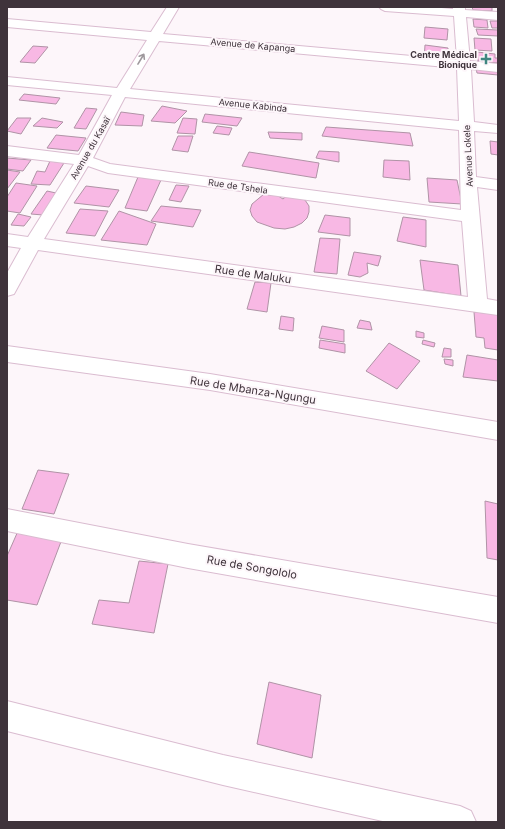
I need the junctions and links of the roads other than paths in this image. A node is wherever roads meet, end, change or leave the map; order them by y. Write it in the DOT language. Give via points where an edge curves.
graph roads {
  1 [pos="173,7"];
  2 [pos="385,7"];
  3 [pos="459,10"];
  4 [pos="498,16"];
  5 [pos="7,23"];
  6 [pos="155,36"];
  7 [pos="464,64"];
  8 [pos="498,68"];
  9 [pos="7,82"];
  10 [pos="121,92"];
  11 [pos="466,127"];
  12 [pos="498,129"];
  13 [pos="7,151"];
  14 [pos="84,160"];
  15 [pos="469,181"];
  16 [pos="498,185"];
  17 [pos="470,217"];
  18 [pos="7,240"];
  19 [pos="33,243"];
  20 [pos="7,289"];
  21 [pos="478,305"];
  22 [pos="498,308"];
  23 [pos="7,354"];
  24 [pos="498,431"];
  25 [pos="7,520"];
  26 [pos="498,610"];
  27 [pos="7,716"];
  28 [pos="460,822"];
  1 -- 6 [label="street, Avenue du Kasaï"];
  2 -- 3 [label="street"];
  3 -- 4 [label="street"];
  3 -- 7 [label="street, Avenue Lokele"];
  5 -- 6 [label="street, Avenue de Kapanga"];
  6 -- 7 [label="street, Avenue de Kapanga"];
  10 -- 6 [label="street, Avenue du Kasaï, one-way"];
  7 -- 8 [label="street, Avenue de Kapanga"];
  7 -- 11 [label="street, Avenue Lokele"];
  9 -- 10 [label="street, Avenue Kabinda"];
  10 -- 11 [label="street, Avenue Kabinda"];
  10 -- 14 [label="street, Avenue du Kasaï"];
  11 -- 12 [label="street, Avenue Kabinda"];
  11 -- 15 [label="street, Avenue Lokele"];
  13 -- 14 [label="street, Rue de Tshela"];
  14 -- 17 [label="street, Rue de Tshela" via="108,168"];
  14 -- 19 [label="street, Avenue du Kasaï"];
  15 -- 16 [label="street"];
  15 -- 17 [label="street, Avenue Lokele"];
  17 -- 21 [label="street, Avenue Lokele"];
  18 -- 19 [label="street, Rue de Maluku"];
  19 -- 20 [label="street, Avenue du Kasaï"];
  19 -- 21 [label="street, Rue de Maluku"];
  21 -- 22 [label="street, Rue de Maluku"];
  23 -- 24 [label="street, Rue de Mbanza-Ngungu" via="210,382"];
  25 -- 26 [label="street, Rue de Songololo" via="188,556"];
  27 -- 28 [label="street" via="223,770"];
}
